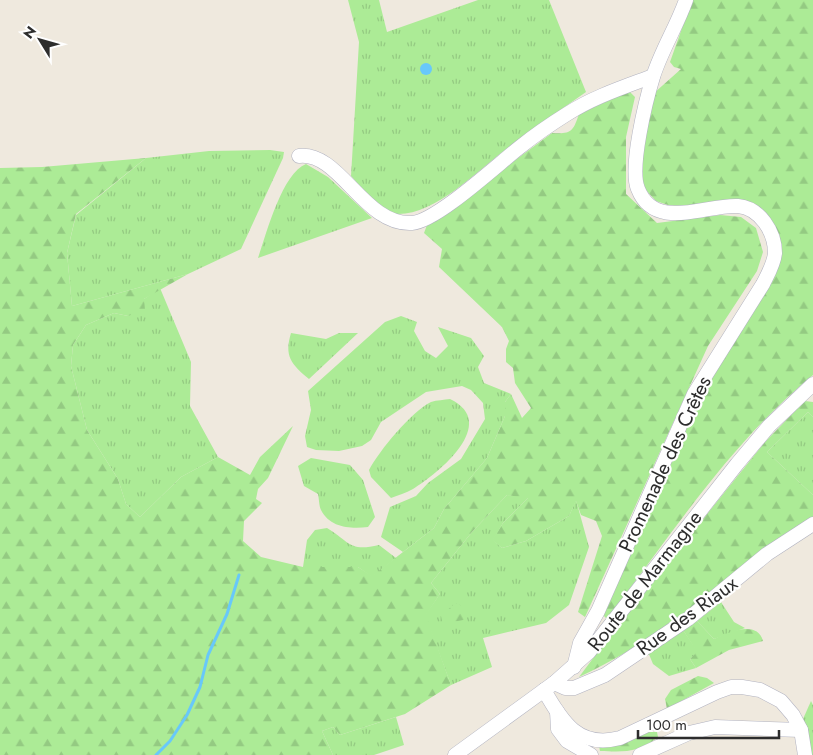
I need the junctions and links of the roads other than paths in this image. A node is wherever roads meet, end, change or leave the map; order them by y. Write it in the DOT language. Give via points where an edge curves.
graph roads {
  1 [pos="686,0"];
  2 [pos="653,76"];
  3 [pos="299,156"];
  4 [pos="813,384"];
  5 [pos="813,524"];
  6 [pos="574,667"];
  7 [pos="549,686"];
  8 [pos="557,710"];
  9 [pos="801,730"];
  10 [pos="455,755"];
  11 [pos="591,755"];
  12 [pos="640,755"];
  13 [pos="805,755"];
  1 -- 2 [label="street, Promenade des Crêtes"];
  2 -- 3 [label="street" via="568,113 438,212 415,223 385,218 334,170 308,155"];
  2 -- 6 [label="street, Promenade des Crêtes" via="636,154 638,190 655,210 664,212 740,206 765,221 772,234 775,252 763,284 694,394 598,611 580,643"];
  4 -- 6 [label="street, Route de Marmagne" via="769,426"];
  5 -- 7 [label="street, Rue des Riaux" via="767,554 688,618 605,674 574,688"];
  6 -- 7 [label="street, Route de Marmagne"];
  7 -- 8 [label="street"];
  7 -- 10 [label="street, Route de Marmagne"];
  8 -- 9 [label="street" via="566,724 582,737 607,741 620,738 717,692 742,687 760,690 781,701"];
  8 -- 11 [label="street" via="558,729 567,741"];
  9 -- 12 [label="street" via="715,727 689,733"];
  9 -- 13 [label="street"];
}
